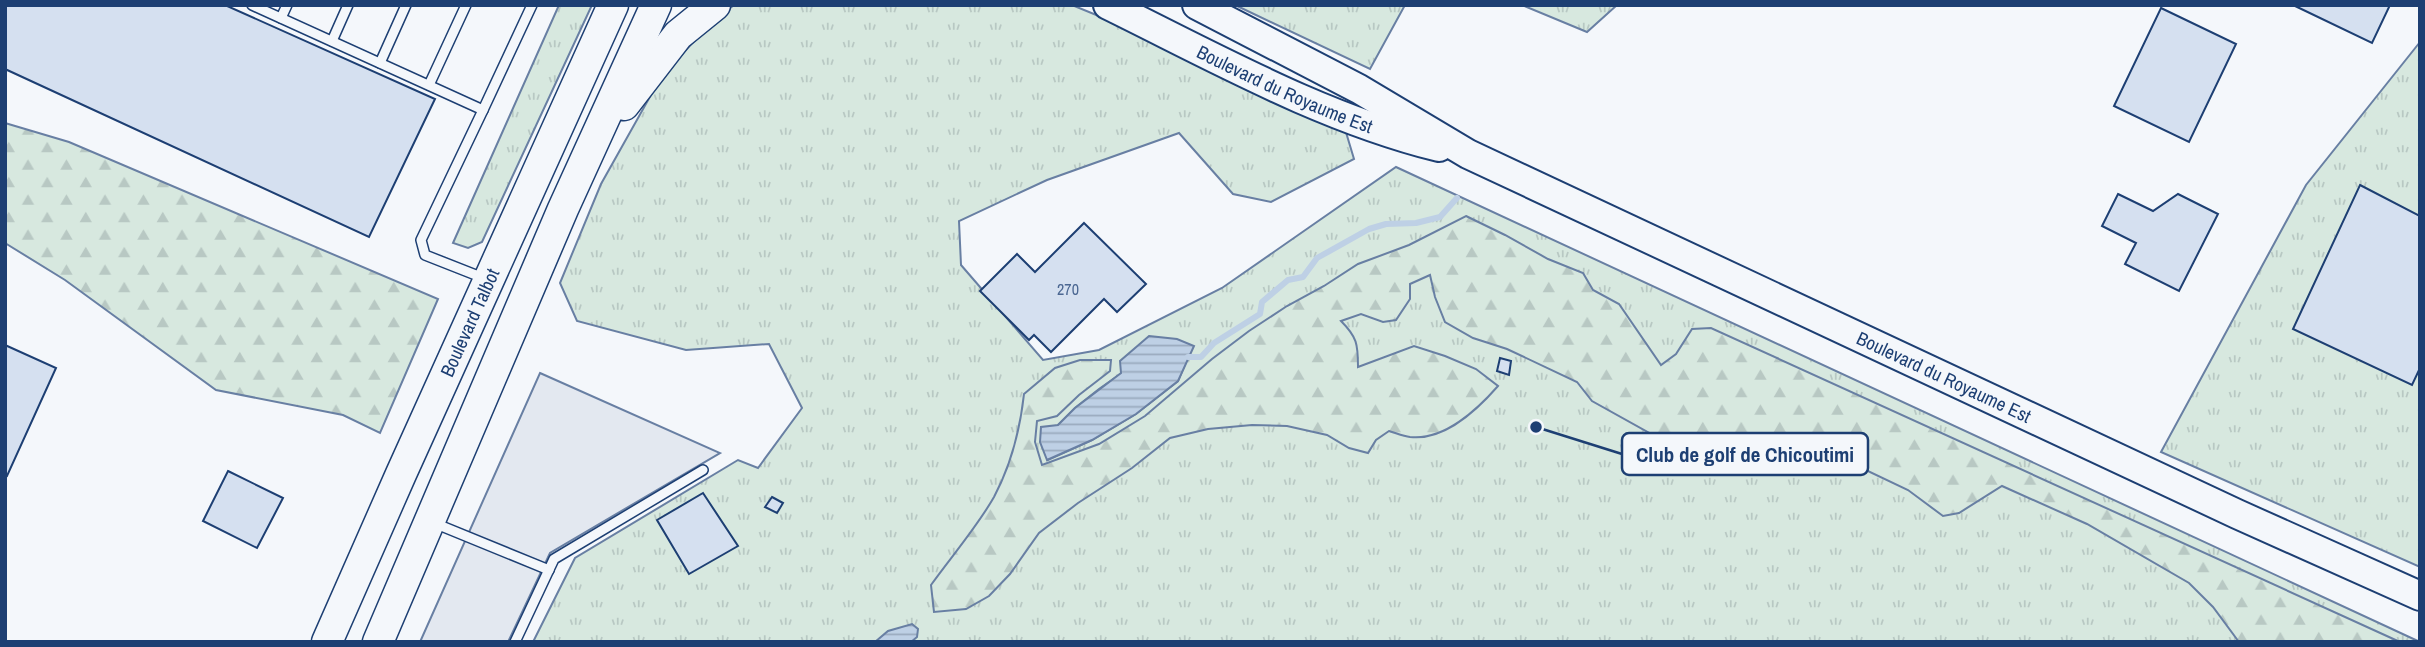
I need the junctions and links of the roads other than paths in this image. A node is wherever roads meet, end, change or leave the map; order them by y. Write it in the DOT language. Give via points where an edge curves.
graph roads {
  1 [pos="253,5"];
  2 [pos="287,5"];
  3 [pos="348,5"];
  4 [pos="406,5"];
  5 [pos="466,5"];
  6 [pos="532,5"];
  7 [pos="613,5"];
  8 [pos="656,5"];
  9 [pos="715,5"];
  10 [pos="1108,5"];
  11 [pos="1215,9"];
  12 [pos="281,18"];
  13 [pos="332,41"];
  14 [pos="380,63"];
  15 [pos="429,85"];
  16 [pos="483,110"];
  17 [pos="1468,154"];
  18 [pos="574,186"];
  19 [pos="489,280"];
  20 [pos="703,470"];
  21 [pos="388,503"];
  22 [pos="429,521"];
  23 [pos="548,569"];
  24 [pos="2420,596"];
  25 [pos="327,642"];
  26 [pos="378,642"];
  27 [pos="515,642"];
  1 -- 12 [label="lane"];
  2 -- 12 [label="lane"];
  3 -- 13 [label="lane"];
  4 -- 14 [label="lane"];
  5 -- 15 [label="lane"];
  6 -- 16 [label="lane"];
  7 -- 19 [label="highway, Boulevard Talbot"];
  8 -- 18 [label="highway, Boulevard Talbot"];
  9 -- 18 [label="highway" via="678,35 628,99"];
  10 -- 17 [label="main road, Boulevard du Royaume Est" via="1319,108 1404,138"];
  11 -- 17 [label="main road, Boulevard du Royaume Est"];
  12 -- 13 [label="lane"];
  13 -- 14 [label="lane"];
  14 -- 15 [label="lane"];
  15 -- 16 [label="lane"];
  16 -- 19 [label="lane" via="421,240 425,255"];
  17 -- 24 [label="main road, Boulevard du Royaume Est"];
  18 -- 22 [label="highway, Boulevard Talbot"];
  19 -- 21 [label="highway, Boulevard Talbot"];
  20 -- 23 [label="lane" via="554,559"];
  21 -- 22 [label="highway"];
  21 -- 25 [label="highway, Boulevard Talbot"];
  22 -- 23 [label="lane"];
  22 -- 26 [label="highway, Boulevard Talbot"];
  23 -- 27 [label="lane"];
}
